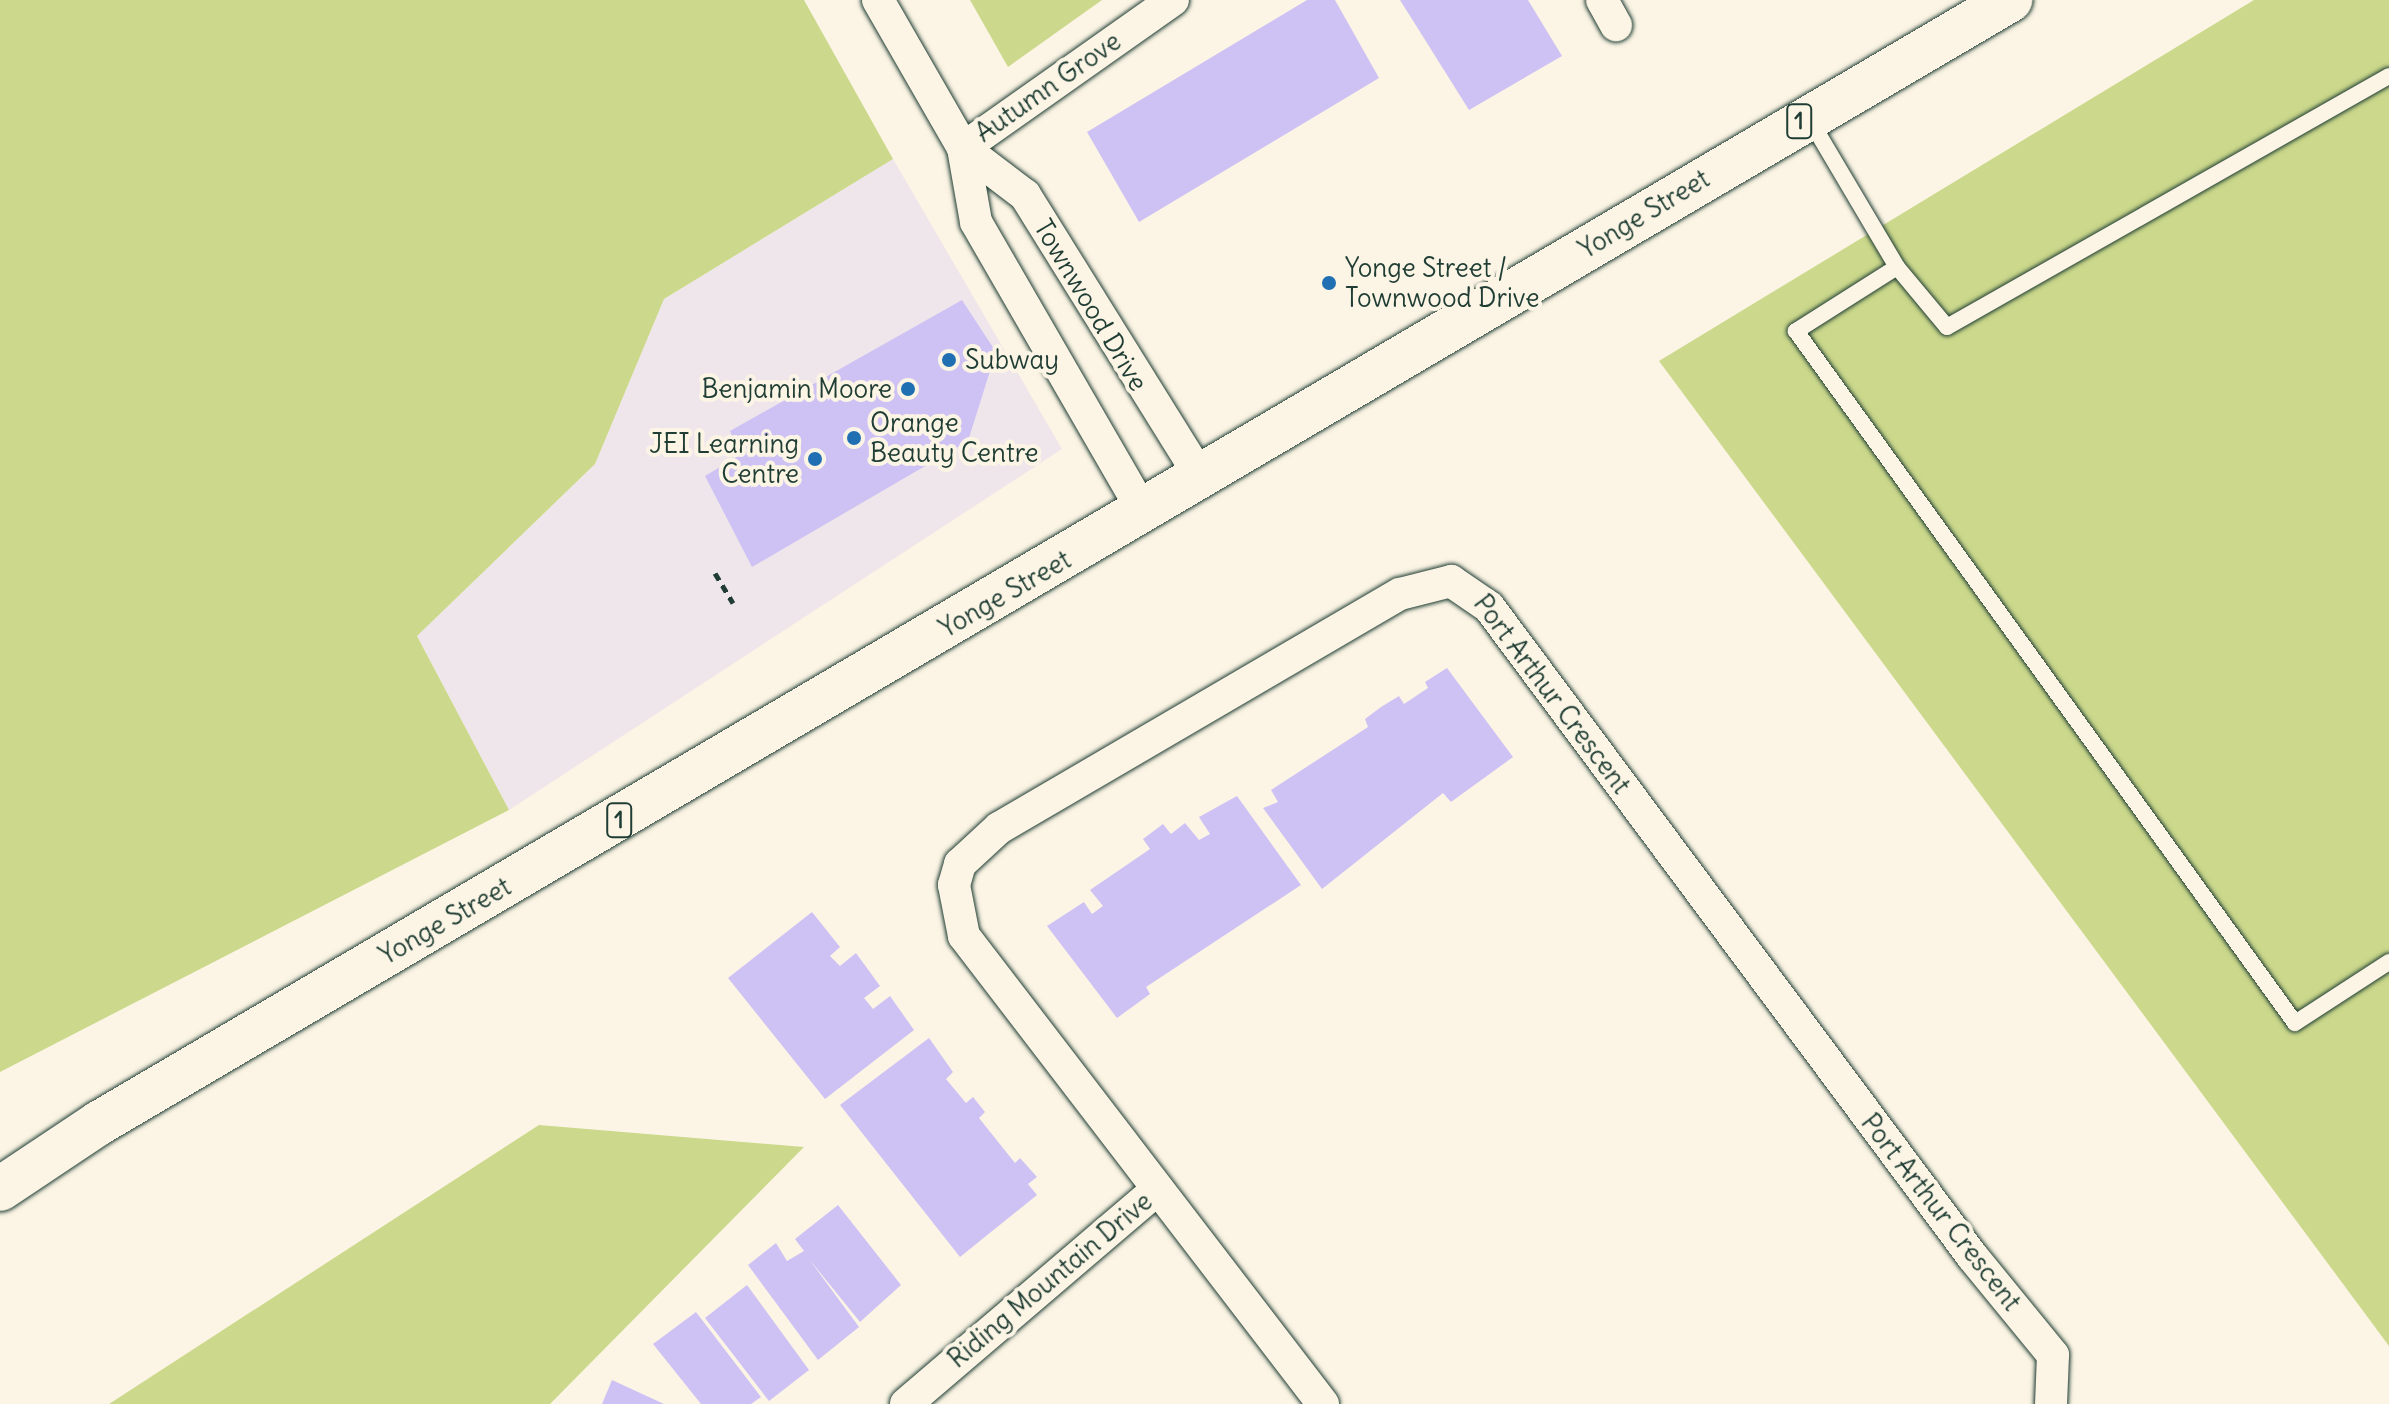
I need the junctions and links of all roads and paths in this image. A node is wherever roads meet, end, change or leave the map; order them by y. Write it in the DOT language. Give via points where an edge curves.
graph roads {
  1 [pos="878,0"];
  2 [pos="1173,0"];
  3 [pos="2010,0"];
  4 [pos="2389,76"];
  5 [pos="1808,116"];
  6 [pos="963,148"];
  7 [pos="1897,267"];
  8 [pos="1201,478"];
  9 [pos="1144,513"];
  10 [pos="715,573"];
  11 [pos="733,603"];
  12 [pos="2389,962"];
  13 [pos="0,1189"];
  14 [pos="1158,1189"];
  15 [pos="906,1404"];
  16 [pos="1323,1404"];
  17 [pos="2051,1404"];
  1 -- 6 [label="street, Townwood Drive"];
  2 -- 6 [label="street, Autumn Grove"];
  3 -- 5 [label="main road, Yonge Street / 1"];
  4 -- 7 [label="lane" via="1947,327"];
  5 -- 7 [label="lane"];
  5 -- 8 [label="main road, Yonge Street / 1"];
  6 -- 8 [label="street, Townwood Drive" via="1025,195"];
  6 -- 9 [label="street, Townwood Drive" via="976,222"];
  7 -- 12 [label="lane" via="1796,331 2295,1023"];
  8 -- 9 [label="main road, Yonge Street / 1"];
  9 -- 13 [label="main road, Yonge Street / 1" via="99,1123"];
  10 -- 11 [label="path"];
  14 -- 15 [label="street, Riding Mountain Drive"];
  14 -- 16 [label="street, Port Arthur Crescent"];
  14 -- 17 [label="street, Port Arthur Crescent" via="964,936 955,909 960,864 999,828 1400,594 1451,581 1489,607 1972,1256 2053,1355"];
}
